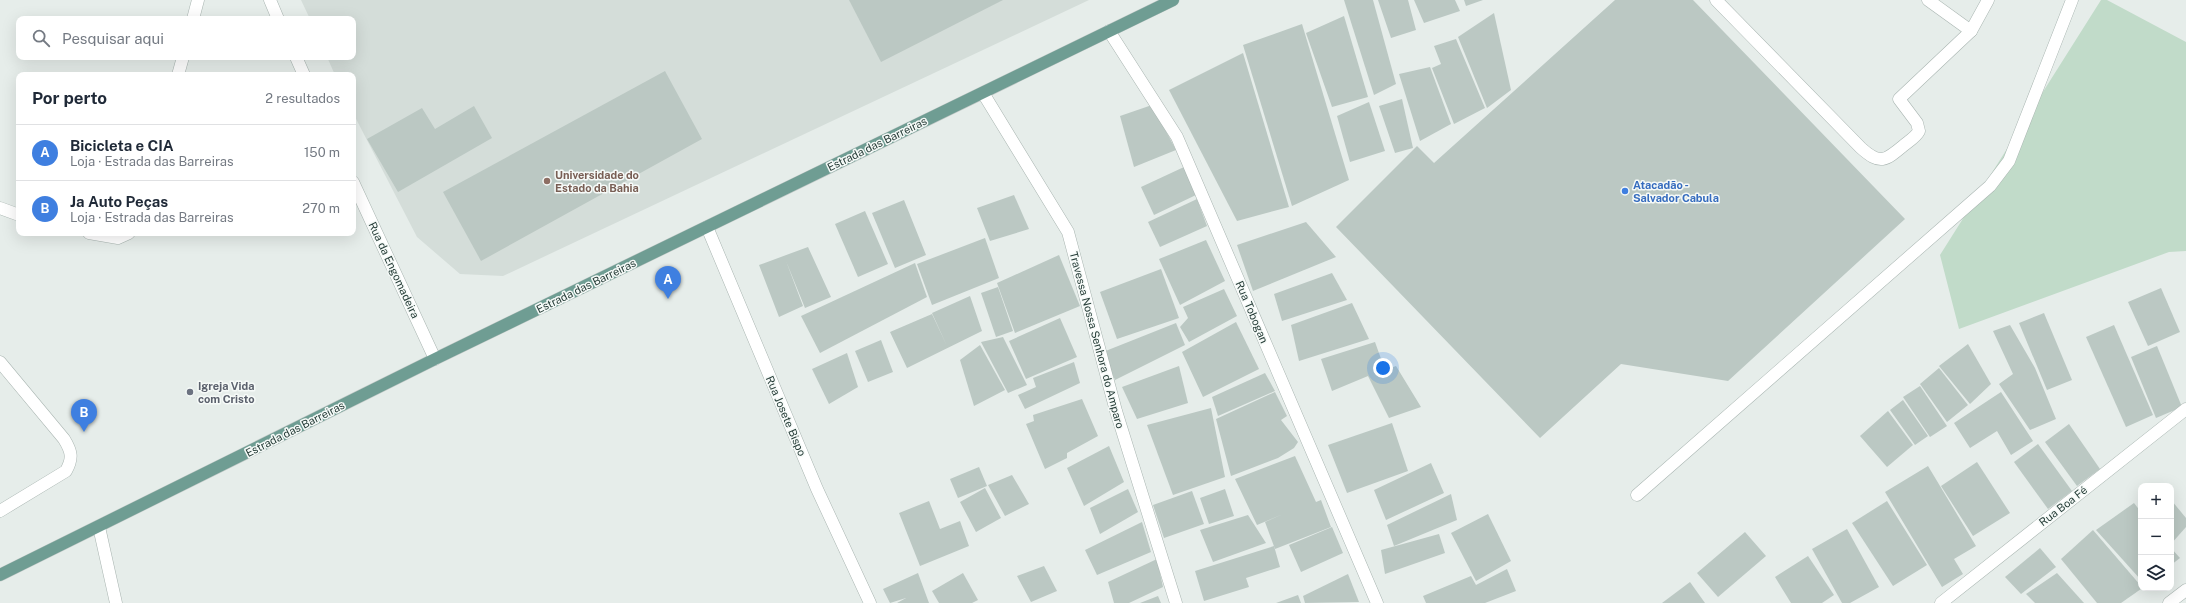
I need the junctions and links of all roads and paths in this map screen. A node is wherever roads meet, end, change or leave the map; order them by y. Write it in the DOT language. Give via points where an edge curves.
graph roads {
  1 [pos="198,0"];
  2 [pos="270,0"];
  3 [pos="1173,0"];
  4 [pos="1716,0"];
  5 [pos="1928,0"];
  6 [pos="1988,0"];
  7 [pos="2072,0"];
  8 [pos="194,16"];
  9 [pos="277,16"];
  10 [pos="1109,31"];
  11 [pos="1971,31"];
  12 [pos="182,60"];
  13 [pos="297,60"];
  14 [pos="179,72"];
  15 [pos="303,72"];
  16 [pos="983,92"];
  17 [pos="356,189"];
  18 [pos="0,208"];
  19 [pos="16,213"];
  20 [pos="707,227"];
  21 [pos="106,236"];
  22 [pos="122,236"];
  23 [pos="434,359"];
  24 [pos="0,362"];
  25 [pos="2186,409"];
  26 [pos="1637,495"];
  27 [pos="0,511"];
  28 [pos="99,528"];
  29 [pos="0,575"];
  30 [pos="2186,590"];
  31 [pos="116,603"];
  32 [pos="870,603"];
  33 [pos="1176,603"];
  34 [pos="1377,603"];
  35 [pos="1941,603"];
  36 [pos="2168,603"];
  1 -- 8 [label="street"];
  2 -- 9 [label="street"];
  3 -- 10 [label="main road, Estrada das Barreiras"];
  4 -- 11 [label="street" via="1861,148 1879,160 1888,159 1919,131 1917,123 1899,99"];
  5 -- 11 [label="street"];
  6 -- 11 [label="street"];
  7 -- 26 [label="street" via="2009,161 1990,186"];
  10 -- 16 [label="main road, Estrada das Barreiras"];
  10 -- 34 [label="street, Rua Tobogan" via="1177,137"];
  12 -- 14 [label="street"];
  13 -- 15 [label="street"];
  16 -- 20 [label="main road, Estrada das Barreiras"];
  16 -- 33 [label="street, Travessa Nossa Senhora do Amparo" via="1068,232 1116,411"];
  17 -- 23 [label="street, Rua da Engomadeira"];
  18 -- 19 [label="street"];
  20 -- 23 [label="main road, Estrada das Barreiras"];
  20 -- 32 [label="street, Rua Josete Bispo" via="817,489"];
  21 -- 22 [label="street"];
  23 -- 28 [label="main road, Estrada das Barreiras"];
  24 -- 27 [label="street" via="64,439 71,451 71,462 66,471"];
  25 -- 35 [label="street, Rua Boa Fé"];
  28 -- 29 [label="main road, Estrada das Barreiras"];
  28 -- 31 [label="street"];
  30 -- 36 [label="street"];
}
